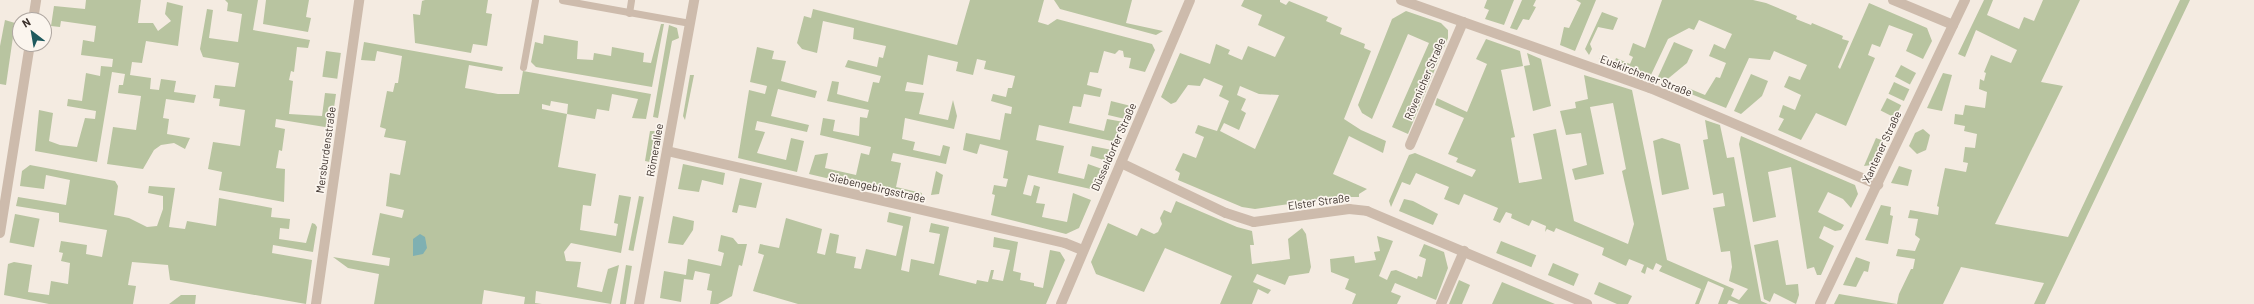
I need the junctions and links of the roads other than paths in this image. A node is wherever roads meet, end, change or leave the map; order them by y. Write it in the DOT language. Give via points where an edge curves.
graph roads {
  1 [pos="36,0"];
  2 [pos="359,0"];
  3 [pos="535,0"];
  4 [pos="562,0"];
  5 [pos="632,0"];
  6 [pos="694,0"];
  7 [pos="1190,0"];
  8 [pos="1401,0"];
  9 [pos="1893,0"];
  10 [pos="1965,0"];
  11 [pos="34,12"];
  12 [pos="629,13"];
  13 [pos="1463,22"];
  14 [pos="690,23"];
  15 [pos="1953,25"];
  16 [pos="29,52"];
  17 [pos="523,67"];
  18 [pos="1410,145"];
  19 [pos="667,151"];
  20 [pos="1121,163"];
  21 [pos="1878,185"];
  22 [pos="0,233"];
  23 [pos="1082,250"];
  24 [pos="1464,251"];
  25 [pos="316,304"];
  26 [pos="639,304"];
  27 [pos="1061,304"];
  28 [pos="1442,304"];
  29 [pos="1587,304"];
  30 [pos="1820,304"];
  1 -- 11 [label="street"];
  2 -- 25 [label="street, Mersburdenstraße"];
  3 -- 17 [label="lane"];
  4 -- 12 [label="lane"];
  5 -- 12 [label="lane"];
  6 -- 14 [label="street, Römerallee"];
  7 -- 20 [label="street, Düsseldorfer Straße"];
  8 -- 13 [label="street, Euskirchener Straße"];
  9 -- 15 [label="street"];
  10 -- 15 [label="street, Xantener Straße"];
  12 -- 14 [label="lane"];
  13 -- 18 [label="street, Rövenicher Straße"];
  13 -- 21 [label="street, Euskirchener Straße" via="1650,88"];
  14 -- 19 [label="street, Römerallee"];
  15 -- 21 [label="street, Xantener Straße"];
  16 -- 22 [label="street"];
  19 -- 23 [label="street, Siebengebirgsstraße" via="1065,243"];
  19 -- 26 [label="street, Römerallee"];
  20 -- 23 [label="street, Düsseldorfer Straße"];
  20 -- 24 [label="street, Elster Straße" via="1226,213 1254,222 1358,209"];
  21 -- 30 [label="street, Xantener Straße"];
  23 -- 27 [label="street, Düsseldorfer Straße"];
  24 -- 28 [label="street"];
  24 -- 29 [label="street, Elster Straße"];
}
